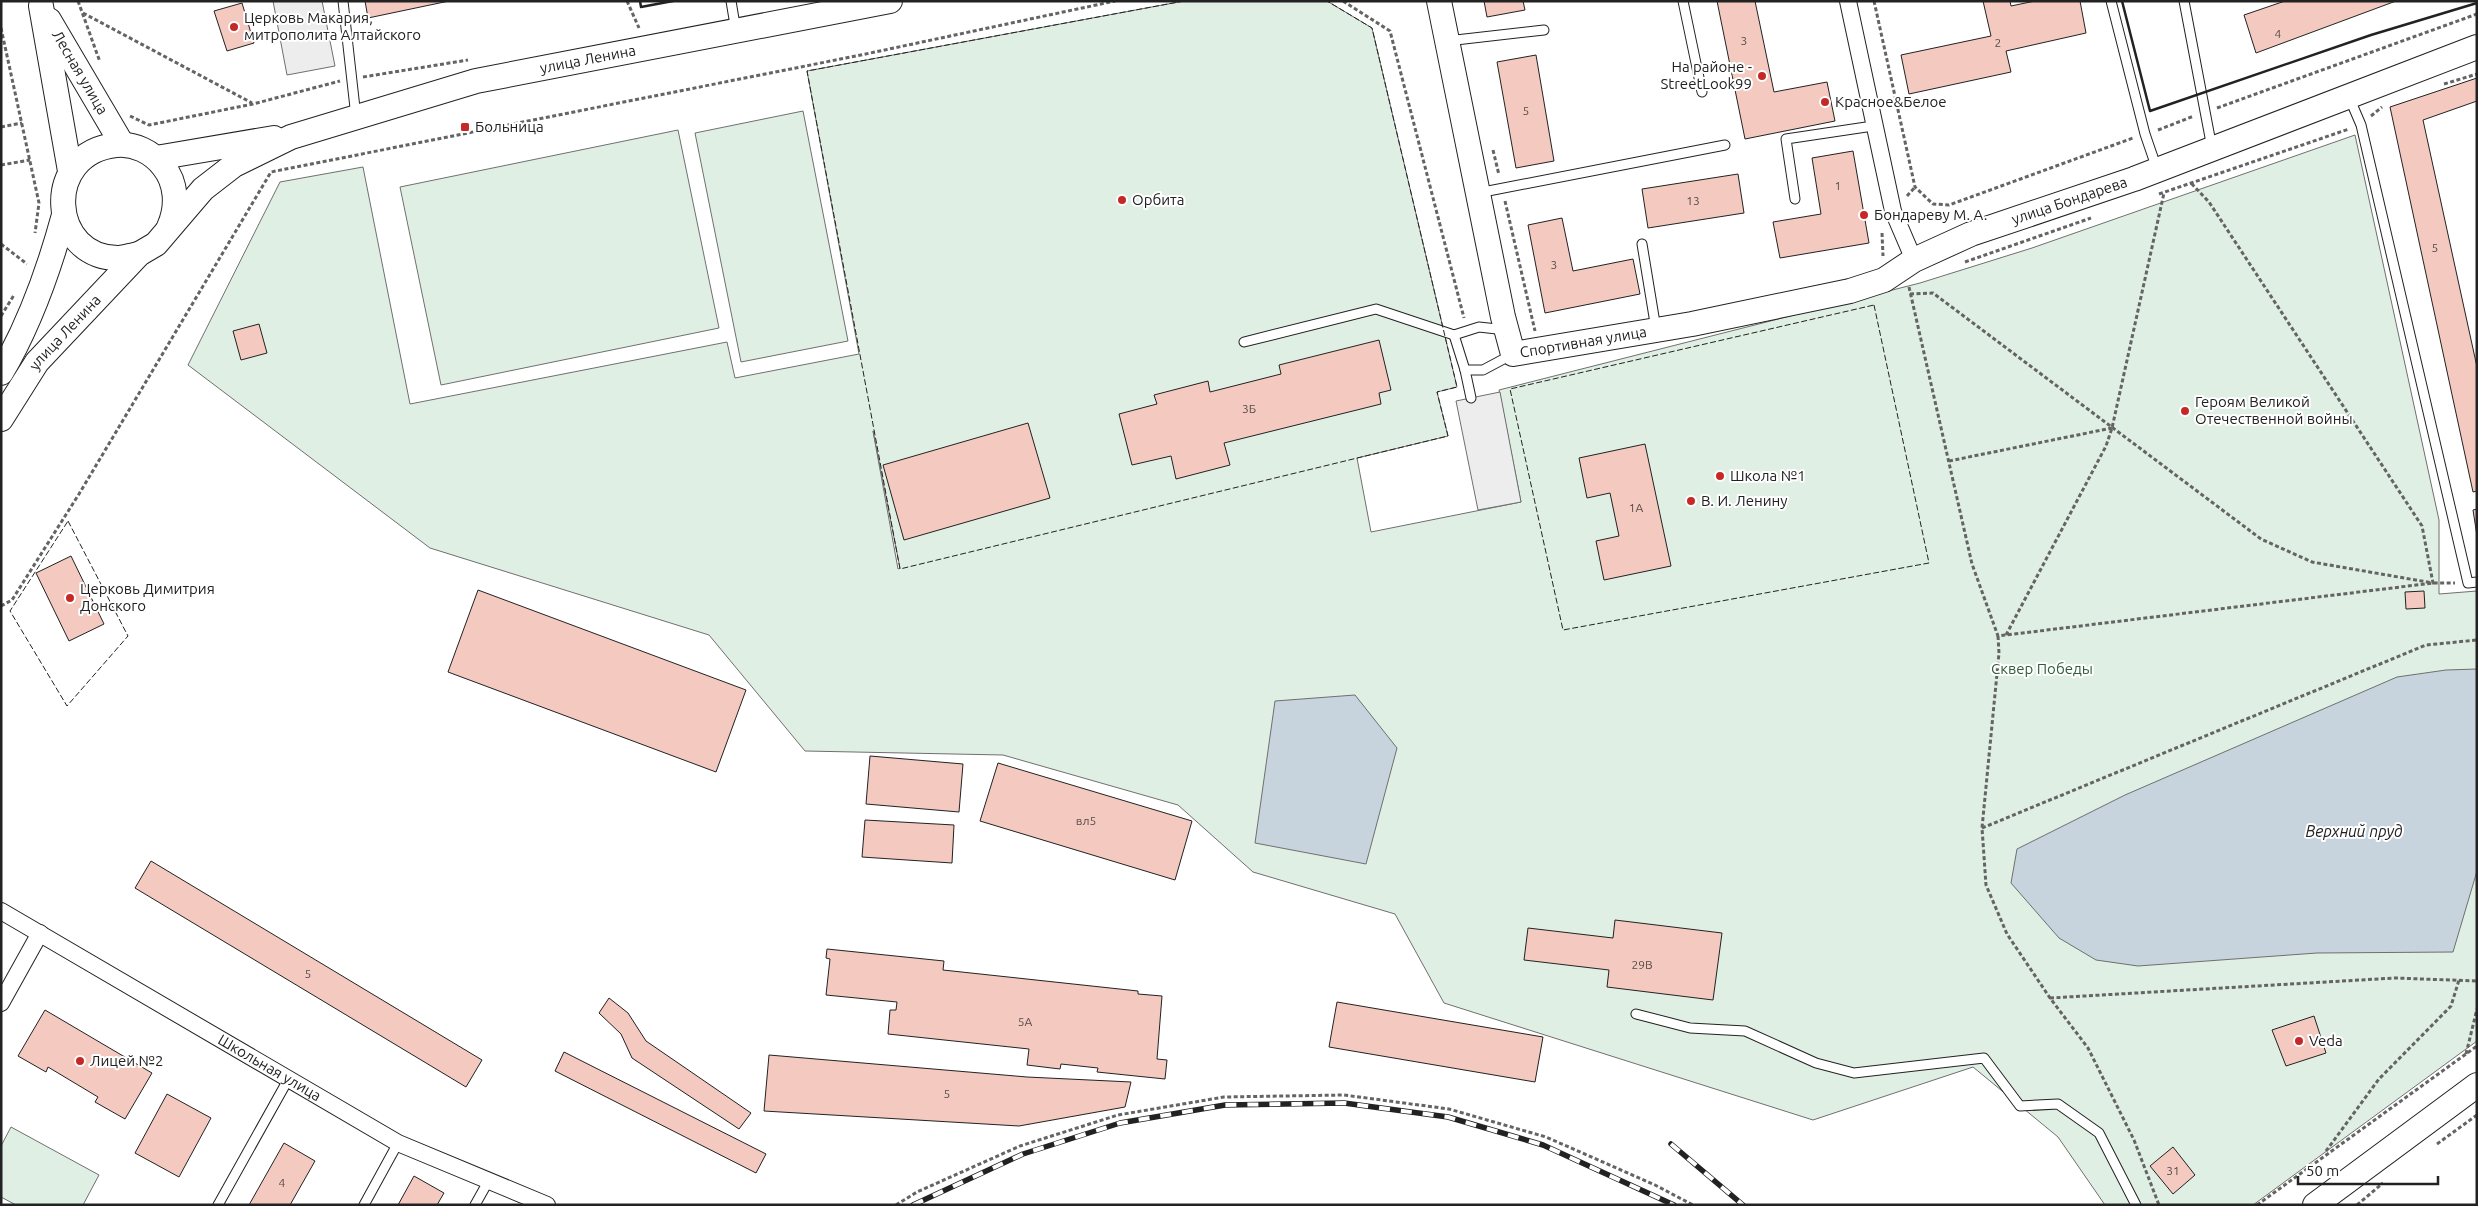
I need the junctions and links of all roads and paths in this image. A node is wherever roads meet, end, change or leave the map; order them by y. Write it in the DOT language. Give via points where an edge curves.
graph roads {
  1 [pos="78,1"];
  2 [pos="343,1"];
  3 [pos="627,1"];
  4 [pos="731,1"];
  5 [pos="890,1"];
  6 [pos="1116,1"];
  7 [pos="1343,1"];
  8 [pos="1439,1"];
  9 [pos="1683,1"];
  10 [pos="1848,1"];
  11 [pos="1874,1"];
  12 [pos="2111,1"];
  13 [pos="2184,1"];
  14 [pos="40,3"];
  15 [pos="632,12"];
  16 [pos="83,13"];
  17 [pos="2477,14"];
  18 [pos="1,28"];
  19 [pos="1544,30"];
  20 [pos="736,31"];
  21 [pos="641,32"];
  22 [pos="632,33"];
  23 [pos="1447,41"];
  24 [pos="2477,47"];
  25 [pos="477,58"];
  26 [pos="101,66"];
  27 [pos="2477,74"];
  28 [pos="351,78"];
  29 [pos="2437,87"];
  30 [pos="1702,92"];
  31 [pos="2348,96"];
  32 [pos="253,104"];
  33 [pos="2205,112"];
  34 [pos="124,113"];
  35 [pos="356,118"];
  36 [pos="22,123"];
  37 [pos="1873,126"];
  38 [pos="1,127"];
  39 [pos="2145,134"];
  40 [pos="291,137"];
  41 [pos="1491,143"];
  42 [pos="122,144"];
  43 [pos="1725,145"];
  44 [pos="2212,148"];
  45 [pos="156,158"];
  46 [pos="30,160"];
  47 [pos="1,165"];
  48 [pos="2157,169"];
  49 [pos="70,171"];
  50 [pos="2191,183"];
  51 [pos="1502,188"];
  52 [pos="2164,192"];
  53 [pos="1477,193"];
  54 [pos="1795,198"];
  55 [pos="64,215"];
  56 [pos="166,233"];
  57 [pos="34,238"];
  58 [pos="1,244"];
  59 [pos="1642,244"];
  60 [pos="139,254"];
  61 [pos="25,271"];
  62 [pos="1911,271"];
  63 [pos="16,291"];
  64 [pos="1910,294"];
  65 [pos="1,316"];
  66 [pos="1656,329"];
  67 [pos="1506,330"];
  68 [pos="1468,331"];
  69 [pos="1454,335"];
  70 [pos="1244,342"];
  71 [pos="1539,350"];
  72 [pos="1513,354"];
  73 [pos="1465,370"];
  74 [pos="1,373"];
  75 [pos="1471,398"];
  76 [pos="1,419"];
  77 [pos="2112,428"];
  78 [pos="1949,461"];
  79 [pos="2433,583"];
  80 [pos="2472,583"];
  81 [pos="1,606"];
  82 [pos="2006,635"];
  83 [pos="1998,636"];
  84 [pos="2477,640"];
  85 [pos="1982,828"];
  86 [pos="1,911"];
  87 [pos="40,933"];
  88 [pos="2459,980"];
  89 [pos="2477,981"];
  90 [pos="2050,998"];
  91 [pos="1,1003"];
  92 [pos="2477,1009"];
  93 [pos="1636,1014"];
  94 [pos="2477,1046"];
  95 [pos="2466,1054"];
  96 [pos="289,1078"];
  97 [pos="2477,1085"];
  98 [pos="2477,1115"];
  99 [pos="398,1143"];
  100 [pos="2430,1148"];
  101 [pos="2324,1155"];
  102 [pos="489,1180"];
  103 [pos="2384,1182"];
  104 [pos="218,1205"];
  105 [pos="364,1205"];
  106 [pos="475,1205"];
  107 [pos="548,1205"];
  108 [pos="896,1205"];
  109 [pos="1692,1205"];
  110 [pos="2136,1205"];
  111 [pos="2159,1205"];
  112 [pos="2257,1205"];
  113 [pos="2315,1205"];
  114 [pos="2357,1205"];
  1 -- 16 [label="path"];
  2 -- 28 [label="lane"];
  3 -- 15 [label="path"];
  4 -- 20 [label="lane"];
  5 -- 20 [label="street, улица Ленина"];
  6 -- 81 [label="path" via="270,172 58,527 12,600"];
  7 -- 68 [label="path" via="1390,31"];
  8 -- 23 [label="street, Спортивная улица"];
  9 -- 30 [label="lane"];
  10 -- 37 [label="street"];
  11 -- 39 [label="path" via="1915,187 1933,204 1949,205"];
  12 -- 39 [label="lane"];
  13 -- 33 [label="lane"];
  14 -- 42 [label="street, Лесная улица"];
  14 -- 49 [label="street"];
  16 -- 26 [label="path"];
  16 -- 32 [label="path"];
  17 -- 33 [label="path"];
  18 -- 36 [label="path"];
  19 -- 23 [label="lane"];
  20 -- 35 [label="street, улица Ленина" via="476,81"];
  21 -- 22 [label="path"];
  23 -- 53 [label="street, Спортивная улица"];
  24 -- 31 [label="street, улица Бондарева"];
  25 -- 28 [label="path"];
  27 -- 29 [label="path"];
  28 -- 32 [label="path"];
  28 -- 35 [label="lane"];
  31 -- 44 [label="street, улица Бондарева"];
  31 -- 80 [label="lane" via="2361,125"];
  32 -- 34 [label="path" via="149,125"];
  33 -- 39 [label="path"];
  33 -- 44 [label="lane"];
  35 -- 40 [label="street, улица Ленина"];
  36 -- 38 [label="path"];
  36 -- 46 [label="path"];
  37 -- 54 [label="lane" via="1786,139"];
  37 -- 62 [label="street"];
  39 -- 48 [label="lane"];
  40 -- 45 [label="street, улица Ленина"];
  40 -- 56 [label="street, улица Ленина" via="234,165 210,183"];
  41 -- 51 [label="path"];
  42 -- 45 [label="street, улица Ленина" via="139,148"];
  42 -- 49 [label="street, улица Ленина" via="102,146 85,155"];
  43 -- 51 [label="lane"];
  44 -- 48 [label="street, улица Бондарева"];
  45 -- 56 [label="street, улица Ленина" via="167,171 175,190 174,215"];
  46 -- 47 [label="path"];
  46 -- 57 [label="path" via="39,203"];
  48 -- 62 [label="street, улица Бондарева" via="1971,234"];
  49 -- 55 [label="street, улица Ленина" via="63,189"];
  50 -- 79 [label="path" via="2209,202 2422,526"];
  51 -- 53 [label="lane"];
  51 -- 71 [label="path"];
  52 -- 77 [label="path"];
  53 -- 67 [label="street, Спортивная улица"];
  55 -- 60 [label="street, улица Ленина" via="75,238 90,250 120,258"];
  55 -- 74 [label="street, улица Ленина" via="50,266 15,350"];
  56 -- 60 [label="street, улица Ленина" via="156,244"];
  58 -- 61 [label="path" via="28,263"];
  59 -- 66 [label="lane"];
  60 -- 76 [label="street, улица Ленина" via="38,362"];
  62 -- 64 [label="path"];
  62 -- 66 [label="street, Спортивная улица" via="1850,292"];
  63 -- 65 [label="path"];
  64 -- 77 [label="path" via="1933,293"];
  64 -- 78 [label="path"];
  66 -- 71 [label="street, Спортивная улица"];
  67 -- 68 [label="lane" via="1479,327"];
  67 -- 72 [label="street, Спортивная улица"];
  68 -- 69 [label="lane"];
  69 -- 70 [label="lane" via="1376,309"];
  69 -- 73 [label="lane"];
  71 -- 72 [label="street, Спортивная улица"];
  72 -- 73 [label="lane" via="1483,370"];
  73 -- 75 [label="lane"];
  77 -- 78 [label="path"];
  77 -- 79 [label="path" via="2261,539 2312,562"];
  77 -- 82 [label="path" via="2106,446"];
  78 -- 83 [label="path" via="1972,564"];
  79 -- 80 [label="path"];
  79 -- 82 [label="path"];
  82 -- 83 [label="path"];
  83 -- 85 [label="path"];
  84 -- 85 [label="path" via="2426,645"];
  85 -- 90 [label="path" via="1986,885 2007,934"];
  86 -- 87 [label="street, Школьная улица"];
  87 -- 91 [label="street"];
  87 -- 96 [label="street, Школьная улица"];
  88 -- 89 [label="path"];
  88 -- 90 [label="path" via="2395,978"];
  88 -- 101 [label="path" via="2451,1006 2379,1079"];
  90 -- 111 [label="path" via="2088,1048 2134,1140"];
  92 -- 95 [label="path"];
  93 -- 110 [label="lane" via="1690,1028 1746,1031 1816,1063 1854,1073 1984,1058 2020,1106 2058,1104 2099,1133"];
  94 -- 95 [label="path"];
  95 -- 101 [label="path"];
  96 -- 99 [label="street, Школьная улица"];
  96 -- 104 [label="lane"];
  97 -- 113 [label="street"];
  98 -- 100 [label="path"];
  99 -- 102 [label="street, Школьная улица"];
  99 -- 105 [label="lane"];
  101 -- 112 [label="path"];
  102 -- 106 [label="lane"];
  102 -- 107 [label="street, Школьная улица"];
  103 -- 114 [label="path"];
  108 -- 109 [label="path" via="917,1192 1020,1146 1118,1115 1224,1097 1344,1095 1449,1109 1546,1137 1655,1185"];
}
